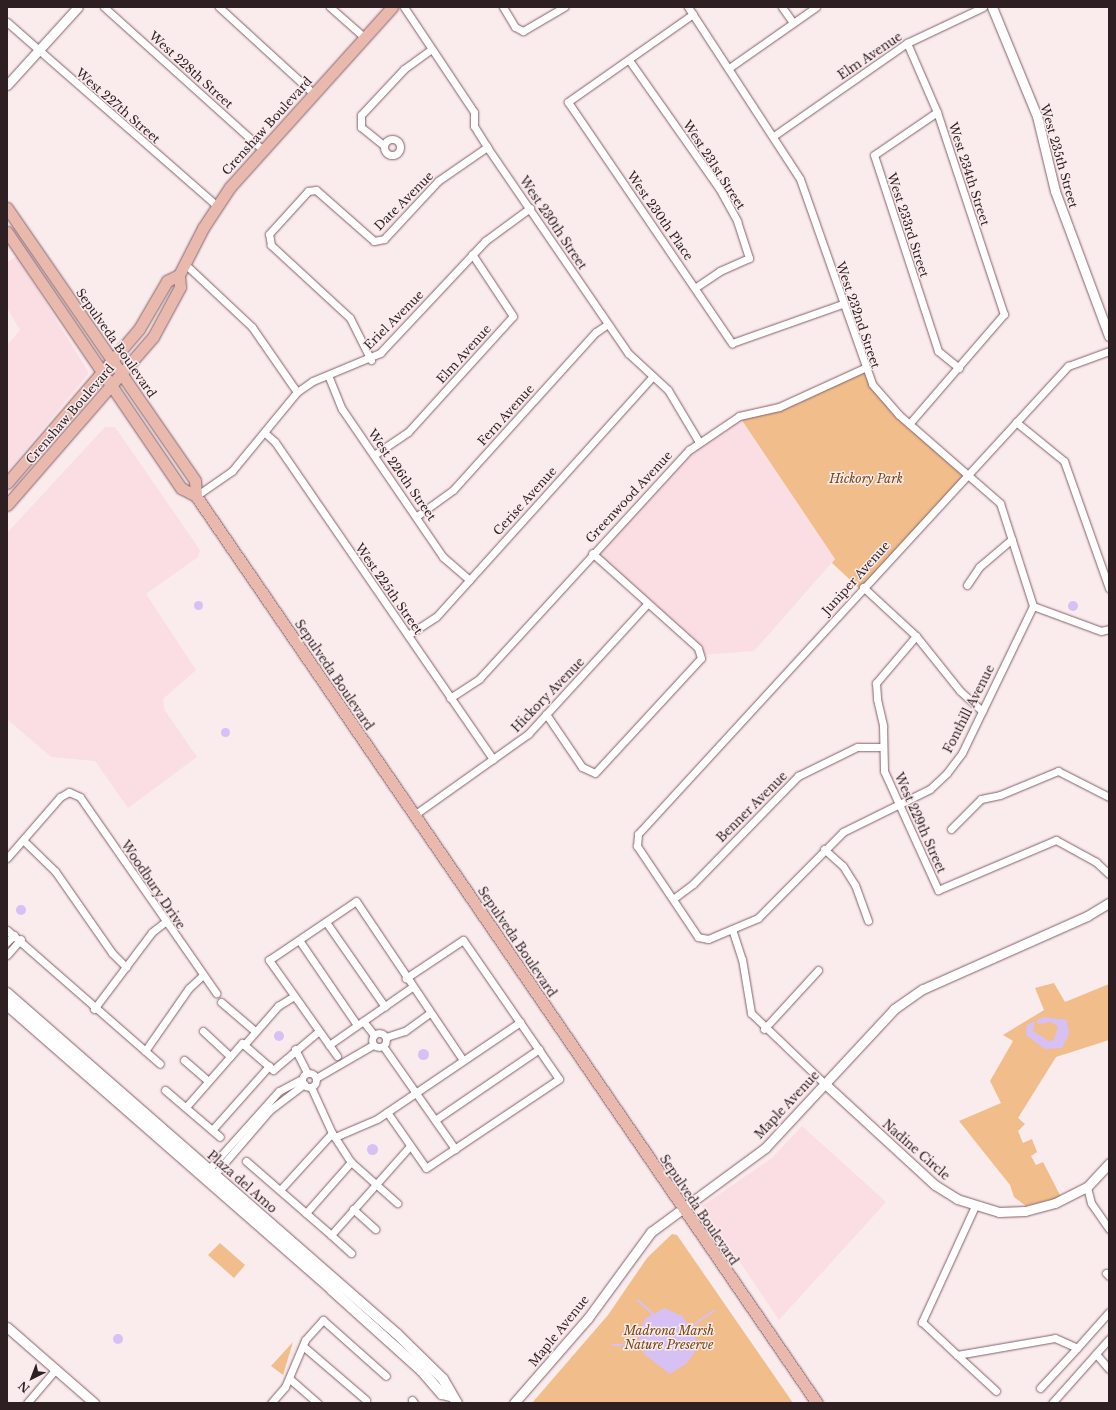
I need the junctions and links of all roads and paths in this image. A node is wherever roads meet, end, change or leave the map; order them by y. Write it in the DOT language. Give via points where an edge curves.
graph roads {
  1 [pos="78,7"];
  2 [pos="104,7"];
  3 [pos="219,7"];
  4 [pos="330,7"];
  5 [pos="392,7"];
  6 [pos="404,7"];
  7 [pos="503,7"];
  8 [pos="564,7"];
  9 [pos="688,7"];
  10 [pos="782,7"];
  11 [pos="816,7"];
  12 [pos="983,7"];
  13 [pos="992,7"];
  14 [pos="693,14"];
  15 [pos="7,22"];
  16 [pos="793,23"];
  17 [pos="365,38"];
  18 [pos="907,43"];
  19 [pos="432,49"];
  20 [pos="38,51"];
  21 [pos="629,60"];
  22 [pos="728,68"];
  23 [pos="7,85"];
  24 [pos="314,94"];
  25 [pos="937,112"];
  26 [pos="775,134"];
  27 [pos="382,144"];
  28 [pos="487,147"];
  29 [pos="263,150"];
  30 [pos="216,205"];
  31 [pos="7,208"];
  32 [pos="530,208"];
  33 [pos="7,232"];
  34 [pos="472,254"];
  35 [pos="185,264"];
  36 [pos="179,275"];
  37 [pos="696,287"];
  38 [pos="842,304"];
  39 [pos="608,324"];
  40 [pos="1109,336"];
  41 [pos="1109,351"];
  42 [pos="370,360"];
  43 [pos="112,361"];
  44 [pos="864,368"];
  45 [pos="959,368"];
  46 [pos="102,372"];
  47 [pos="122,374"];
  48 [pos="328,375"];
  49 [pos="653,376"];
  50 [pos="111,386"];
  51 [pos="297,392"];
  52 [pos="1016,422"];
  53 [pos="909,424"];
  54 [pos="265,433"];
  55 [pos="699,442"];
  56 [pos="374,455"];
  57 [pos="968,472"];
  58 [pos="7,483"];
  59 [pos="196,496"];
  60 [pos="7,505"];
  61 [pos="417,516"];
  62 [pos="1012,539"];
  63 [pos="592,553"];
  64 [pos="469,580"];
  65 [pos="966,585"];
  66 [pos="863,587"];
  67 [pos="1109,588"];
  68 [pos="647,604"];
  69 [pos="1033,606"];
  70 [pos="1109,629"];
  71 [pos="408,635"];
  72 [pos="916,636"];
  73 [pos="450,698"];
  74 [pos="982,711"];
  75 [pos="546,714"];
  76 [pos="882,747"];
  77 [pos="493,759"];
  78 [pos="1109,797"];
  79 [pos="899,803"];
  80 [pos="414,815"];
  81 [pos="952,828"];
  82 [pos="24,841"];
  83 [pos="824,849"];
  84 [pos="7,858"];
  85 [pos="1109,874"];
  86 [pos="673,899"];
  87 [pos="1109,903"];
  88 [pos="868,921"];
  89 [pos="165,922"];
  90 [pos="326,922"];
  91 [pos="732,929"];
  92 [pos="7,930"];
  93 [pos="14,935"];
  94 [pos="21,939"];
  95 [pos="299,940"];
  96 [pos="7,942"];
  97 [pos="7,954"];
  98 [pos="126,967"];
  99 [pos="818,970"];
  100 [pos="202,976"];
  101 [pos="406,978"];
  102 [pos="412,987"];
  103 [pos="7,993"];
  104 [pos="216,993"];
  105 [pos="294,996"];
  106 [pos="221,1002"];
  107 [pos="7,1005"];
  108 [pos="384,1006"];
  109 [pos="94,1009"];
  110 [pos="430,1013"];
  111 [pos="364,1021"];
  112 [pos="520,1022"];
  113 [pos="357,1025"];
  114 [pos="764,1029"];
  115 [pos="319,1031"];
  116 [pos="203,1032"];
  117 [pos="255,1032"];
  118 [pos="374,1035"];
  119 [pos="386,1037"];
  120 [pos="244,1045"];
  121 [pos="328,1045"];
  122 [pos="374,1045"];
  123 [pos="384,1046"];
  124 [pos="295,1049"];
  125 [pos="539,1049"];
  126 [pos="145,1051"];
  127 [pos="230,1056"];
  128 [pos="337,1056"];
  129 [pos="184,1060"];
  130 [pos="463,1060"];
  131 [pos="160,1064"];
  132 [pos="268,1066"];
  133 [pos="93,1075"];
  134 [pos="316,1078"];
  135 [pos="304,1079"];
  136 [pos="208,1082"];
  137 [pos="824,1083"];
  138 [pos="311,1087"];
  139 [pos="165,1090"];
  140 [pos="416,1092"];
  141 [pos="186,1107"];
  142 [pos="387,1112"];
  143 [pos="435,1120"];
  144 [pos="212,1130"];
  145 [pos="333,1135"];
  146 [pos="220,1137"];
  147 [pos="410,1146"];
  148 [pos="455,1149"];
  149 [pos="246,1161"];
  150 [pos="351,1162"];
  151 [pos="1109,1163"];
  152 [pos="208,1176"];
  153 [pos="375,1184"];
  154 [pos="1087,1187"];
  155 [pos="280,1190"];
  156 [pos="397,1203"];
  157 [pos="975,1206"];
  158 [pos="680,1207"];
  159 [pos="353,1209"];
  160 [pos="306,1213"];
  161 [pos="375,1229"];
  162 [pos="1109,1229"];
  163 [pos="331,1235"];
  164 [pos="351,1253"];
  165 [pos="1109,1312"];
  166 [pos="7,1327"];
  167 [pos="1109,1339"];
  168 [pos="303,1346"];
  169 [pos="1077,1348"];
  170 [pos="957,1354"];
  171 [pos="1096,1354"];
  172 [pos="56,1369"];
  173 [pos="1109,1369"];
  174 [pos="386,1376"];
  175 [pos="290,1379"];
  176 [pos="1040,1388"];
  177 [pos="996,1391"];
  178 [pos="454,1399"];
  179 [pos="366,1400"];
  180 [pos="27,1403"];
  181 [pos="94,1403"];
  182 [pos="271,1403"];
  183 [pos="317,1403"];
  184 [pos="514,1403"];
  185 [pos="817,1403"];
  186 [pos="1052,1403"];
  1 -- 20 [label="street"];
  2 -- 29 [label="street, West 228th Street"];
  3 -- 24 [label="street"];
  4 -- 17 [label="street"];
  5 -- 17 [label="main road, Crenshaw Boulevard"];
  6 -- 19 [label="street, West 230th Street"];
  7 -- 8 [label="street" via="516,27 523,31"];
  9 -- 14 [label="street, West 232nd Street"];
  10 -- 16 [label="street"];
  11 -- 16 [label="street"];
  12 -- 18 [label="street, Elm Avenue"];
  13 -- 40 [label="street, West 235th Street" via="1037,116 1055,191"];
  14 -- 21 [label="street"];
  14 -- 22 [label="street, West 232nd Street"];
  15 -- 20 [label="street, West 227th Street"];
  16 -- 22 [label="street"];
  17 -- 24 [label="main road, Crenshaw Boulevard"];
  18 -- 25 [label="street, West 234th Street"];
  18 -- 26 [label="street, Elm Avenue"];
  19 -- 27 [label="street" via="404,69 361,115 361,127"];
  19 -- 28 [label="street, West 230th Street" via="474,112 474,126"];
  20 -- 23 [label="street"];
  20 -- 30 [label="street, West 227th Street"];
  21 -- 37 [label="street, West 231st Street" via="719,188 737,221 749,258 720,271"];
  21 -- 37 [label="street, West 230th Place" via="568,102"];
  22 -- 26 [label="street, West 232nd Street"];
  24 -- 29 [label="main road, Crenshaw Boulevard"];
  25 -- 45 [label="street, West 234th Street" via="1004,314"];
  25 -- 45 [label="street, West 233rd Street" via="874,155 938,351"];
  26 -- 38 [label="street, West 232nd Street" via="800,179"];
  28 -- 32 [label="street, West 230th Street"];
  28 -- 42 [label="street, Date Avenue" via="438,181 384,239 374,241 316,190 308,191 269,234 271,245 350,318"];
  29 -- 30 [label="main road, Crenshaw Boulevard"];
  30 -- 35 [label="main road, Crenshaw Boulevard"];
  31 -- 43 [label="main road, Sepulveda Boulevard"];
  32 -- 34 [label="street, Eriel Avenue"];
  32 -- 39 [label="street, West 230th Street"];
  33 -- 46 [label="main road, Sepulveda Boulevard"];
  34 -- 42 [label="street, Eriel Avenue"];
  34 -- 56 [label="street, Elm Avenue" via="513,316 408,432"];
  35 -- 36 [label="main road, Crenshaw Boulevard"];
  35 -- 51 [label="street" via="252,327"];
  36 -- 43 [label="main road, Crenshaw Boulevard" via="167,281 139,330"];
  36 -- 47 [label="main road, Crenshaw Boulevard" via="180,287 166,316"];
  37 -- 38 [label="street, West 230th Place" via="732,343"];
  38 -- 44 [label="street, West 232nd Street"];
  39 -- 49 [label="street, West 230th Street" via="628,353"];
  39 -- 61 [label="street, Fern Avenue" via="596,332 453,490"];
  41 -- 52 [label="street, Juniper Avenue" via="1068,366"];
  42 -- 48 [label="street, Eriel Avenue"];
  43 -- 46 [label="main road, Crenshaw Boulevard"];
  43 -- 47 [label="main road, Sepulveda Boulevard"];
  44 -- 53 [label="street, West 232nd Street" via="880,395"];
  44 -- 55 [label="street, Greenwood Avenue" via="779,407 745,413"];
  45 -- 53 [label="street"];
  46 -- 50 [label="main road, Sepulveda Boulevard"];
  46 -- 58 [label="main road, Crenshaw Boulevard"];
  47 -- 50 [label="main road, Crenshaw Boulevard"];
  47 -- 59 [label="main road, Sepulveda Boulevard" via="195,481"];
  48 -- 51 [label="street, Eriel Avenue"];
  48 -- 56 [label="street, West 226th Street" via="342,409"];
  49 -- 55 [label="street, West 230th Street" via="668,390"];
  49 -- 64 [label="street, Cerise Avenue"];
  50 -- 59 [label="main road, Sepulveda Boulevard" via="181,488"];
  50 -- 60 [label="main road, Crenshaw Boulevard"];
  51 -- 54 [label="street, Eriel Avenue"];
  52 -- 57 [label="street, Juniper Avenue"];
  52 -- 67 [label="street" via="1064,461"];
  53 -- 57 [label="street, West 232nd Street"];
  54 -- 59 [label="street, Eriel Avenue" via="232,471"];
  54 -- 71 [label="street, West 225th Street" via="275,442"];
  55 -- 63 [label="street, Greenwood Avenue" via="680,458"];
  56 -- 61 [label="street, West 226th Street"];
  57 -- 62 [label="street, West 232nd Street" via="1000,503"];
  57 -- 66 [label="street, Juniper Avenue"];
  59 -- 80 [label="main road, Sepulveda Boulevard"];
  61 -- 64 [label="street, West 226th Street" via="443,557"];
  62 -- 65 [label="street" via="979,567"];
  62 -- 69 [label="street, West 232nd Street"];
  63 -- 68 [label="street"];
  63 -- 73 [label="street, Greenwood Avenue" via="479,679"];
  64 -- 71 [label="street, Cerise Avenue" via="436,617"];
  66 -- 72 [label="street"];
  66 -- 86 [label="street, Juniper Avenue" via="638,834 635,841"];
  68 -- 75 [label="street, Hickory Avenue"];
  68 -- 75 [label="street" via="701,655 599,770 591,773 582,767"];
  69 -- 70 [label="street" via="1101,631"];
  69 -- 74 [label="street, Fonthill Avenue"];
  71 -- 73 [label="street, West 225th Street"];
  72 -- 74 [label="street" via="960,691"];
  72 -- 76 [label="street, West 229th Street" via="876,683"];
  73 -- 77 [label="street, West 225th Street"];
  74 -- 79 [label="street, Fonthill Avenue" via="962,753 947,773 930,789"];
  75 -- 77 [label="street, Hickory Avenue" via="522,740"];
  76 -- 79 [label="street, West 229th Street" via="884,771"];
  76 -- 86 [label="street, Benner Avenue" via="857,747 798,776 693,884"];
  77 -- 80 [label="street, Hickory Avenue"];
  78 -- 81 [label="street" via="1058,771 981,799"];
  79 -- 83 [label="street, Fonthill Avenue" via="843,832"];
  79 -- 85 [label="street, West 229th Street" via="938,890 1056,840 1096,862"];
  80 -- 158 [label="main road, Sepulveda Boulevard"];
  82 -- 84 [label="street"];
  82 -- 89 [label="street, Woodbury Drive" via="60,797 69,792 80,797"];
  82 -- 98 [label="street" via="55,871 112,953"];
  83 -- 88 [label="street" via="843,866 855,885"];
  83 -- 91 [label="street, Fonthill Avenue" via="766,911"];
  86 -- 91 [label="street" via="703,939"];
  87 -- 137 [label="street, Maple Avenue" via="1087,916 910,996 882,1019"];
  89 -- 98 [label="street" via="152,932"];
  89 -- 100 [label="street, Woodbury Drive"];
  90 -- 95 [label="street"];
  90 -- 101 [label="street" via="356,901"];
  90 -- 108 [label="street"];
  91 -- 114 [label="street" via="742,959 751,1013"];
  92 -- 93 [label="street"];
  93 -- 94 [label="street"];
  93 -- 96 [label="street"];
  94 -- 97 [label="street"];
  94 -- 109 [label="street" via="49,970"];
  95 -- 105 [label="street" via="270,960"];
  95 -- 113 [label="street"];
  98 -- 109 [label="street"];
  99 -- 114 [label="street"];
  100 -- 104 [label="street, Woodbury Drive"];
  100 -- 126 [label="street" via="189,988"];
  101 -- 102 [label="street"];
  101 -- 112 [label="street" via="463,940"];
  102 -- 108 [label="street"];
  102 -- 110 [label="street"];
  103 -- 133 [label="main road, Plaza del Amo"];
  105 -- 115 [label="street"];
  105 -- 117 [label="street" via="278,1006"];
  106 -- 117 [label="street"];
  107 -- 133 [label="main road, Plaza del Amo"];
  108 -- 111 [label="street"];
  109 -- 126 [label="street"];
  110 -- 119 [label="street" via="405,1031"];
  110 -- 130 [label="street"];
  111 -- 113 [label="street"];
  111 -- 118 [label="street"];
  112 -- 125 [label="street"];
  112 -- 130 [label="street"];
  113 -- 121 [label="street"];
  114 -- 137 [label="street"];
  115 -- 121 [label="street"];
  115 -- 124 [label="street"];
  116 -- 127 [label="street"];
  117 -- 120 [label="street"];
  118 -- 119 [label="street" via="380,1033"];
  118 -- 122 [label="street"];
  119 -- 123 [label="street"];
  120 -- 127 [label="street" via="242,1043"];
  120 -- 132 [label="street"];
  121 -- 128 [label="street"];
  122 -- 123 [label="street"];
  122 -- 134 [label="street"];
  123 -- 140 [label="street"];
  124 -- 132 [label="street" via="273,1070"];
  124 -- 135 [label="street"];
  125 -- 143 [label="street"];
  125 -- 148 [label="street" via="559,1079"];
  126 -- 131 [label="street"];
  127 -- 136 [label="street"];
  129 -- 136 [label="street"];
  130 -- 140 [label="street"];
  132 -- 144 [label="street"];
  133 -- 152 [label="main road, Plaza del Amo"];
  134 -- 135 [label="street"];
  134 -- 138 [label="street"];
  135 -- 138 [label="street"];
  135 -- 152 [label="street" via="279,1091"];
  136 -- 141 [label="street"];
  137 -- 157 [label="street, Nadine Circle" via="935,1185"];
  137 -- 158 [label="street, Maple Avenue" via="765,1148"];
  138 -- 145 [label="street"];
  139 -- 141 [label="street"];
  140 -- 142 [label="street"];
  140 -- 143 [label="street"];
  141 -- 144 [label="street"];
  142 -- 145 [label="street"];
  142 -- 147 [label="street"];
  143 -- 148 [label="street"];
  144 -- 146 [label="street"];
  145 -- 150 [label="street"];
  145 -- 155 [label="street"];
  147 -- 148 [label="street" via="426,1168"];
  147 -- 153 [label="street"];
  149 -- 155 [label="street"];
  150 -- 153 [label="street"];
  150 -- 160 [label="street"];
  151 -- 154 [label="street, Nadine Circle"];
  152 -- 178 [label="main road, Plaza del Amo" via="449,1386"];
  153 -- 156 [label="street"];
  153 -- 159 [label="street"];
  154 -- 157 [label="street, Nadine Circle" via="1055,1203 1026,1211 999,1212"];
  154 -- 162 [label="street" via="1091,1203"];
  155 -- 160 [label="street"];
  157 -- 170 [label="street" via="922,1322"];
  158 -- 184 [label="street, Maple Avenue" via="638,1246 588,1318"];
  158 -- 185 [label="main road, Sepulveda Boulevard"];
  159 -- 161 [label="street"];
  159 -- 163 [label="street"];
  160 -- 163 [label="street"];
  163 -- 164 [label="street"];
  165 -- 169 [label="street"];
  166 -- 172 [label="street"];
  167 -- 171 [label="street"];
  168 -- 174 [label="street" via="323,1320"];
  168 -- 175 [label="street"];
  168 -- 179 [label="street"];
  169 -- 170 [label="street" via="1055,1338"];
  169 -- 176 [label="street"];
  170 -- 177 [label="street"];
  171 -- 173 [label="street"];
  171 -- 186 [label="street"];
  172 -- 180 [label="street"];
  172 -- 181 [label="street"];
  175 -- 182 [label="street"];
  175 -- 183 [label="street"];
}
